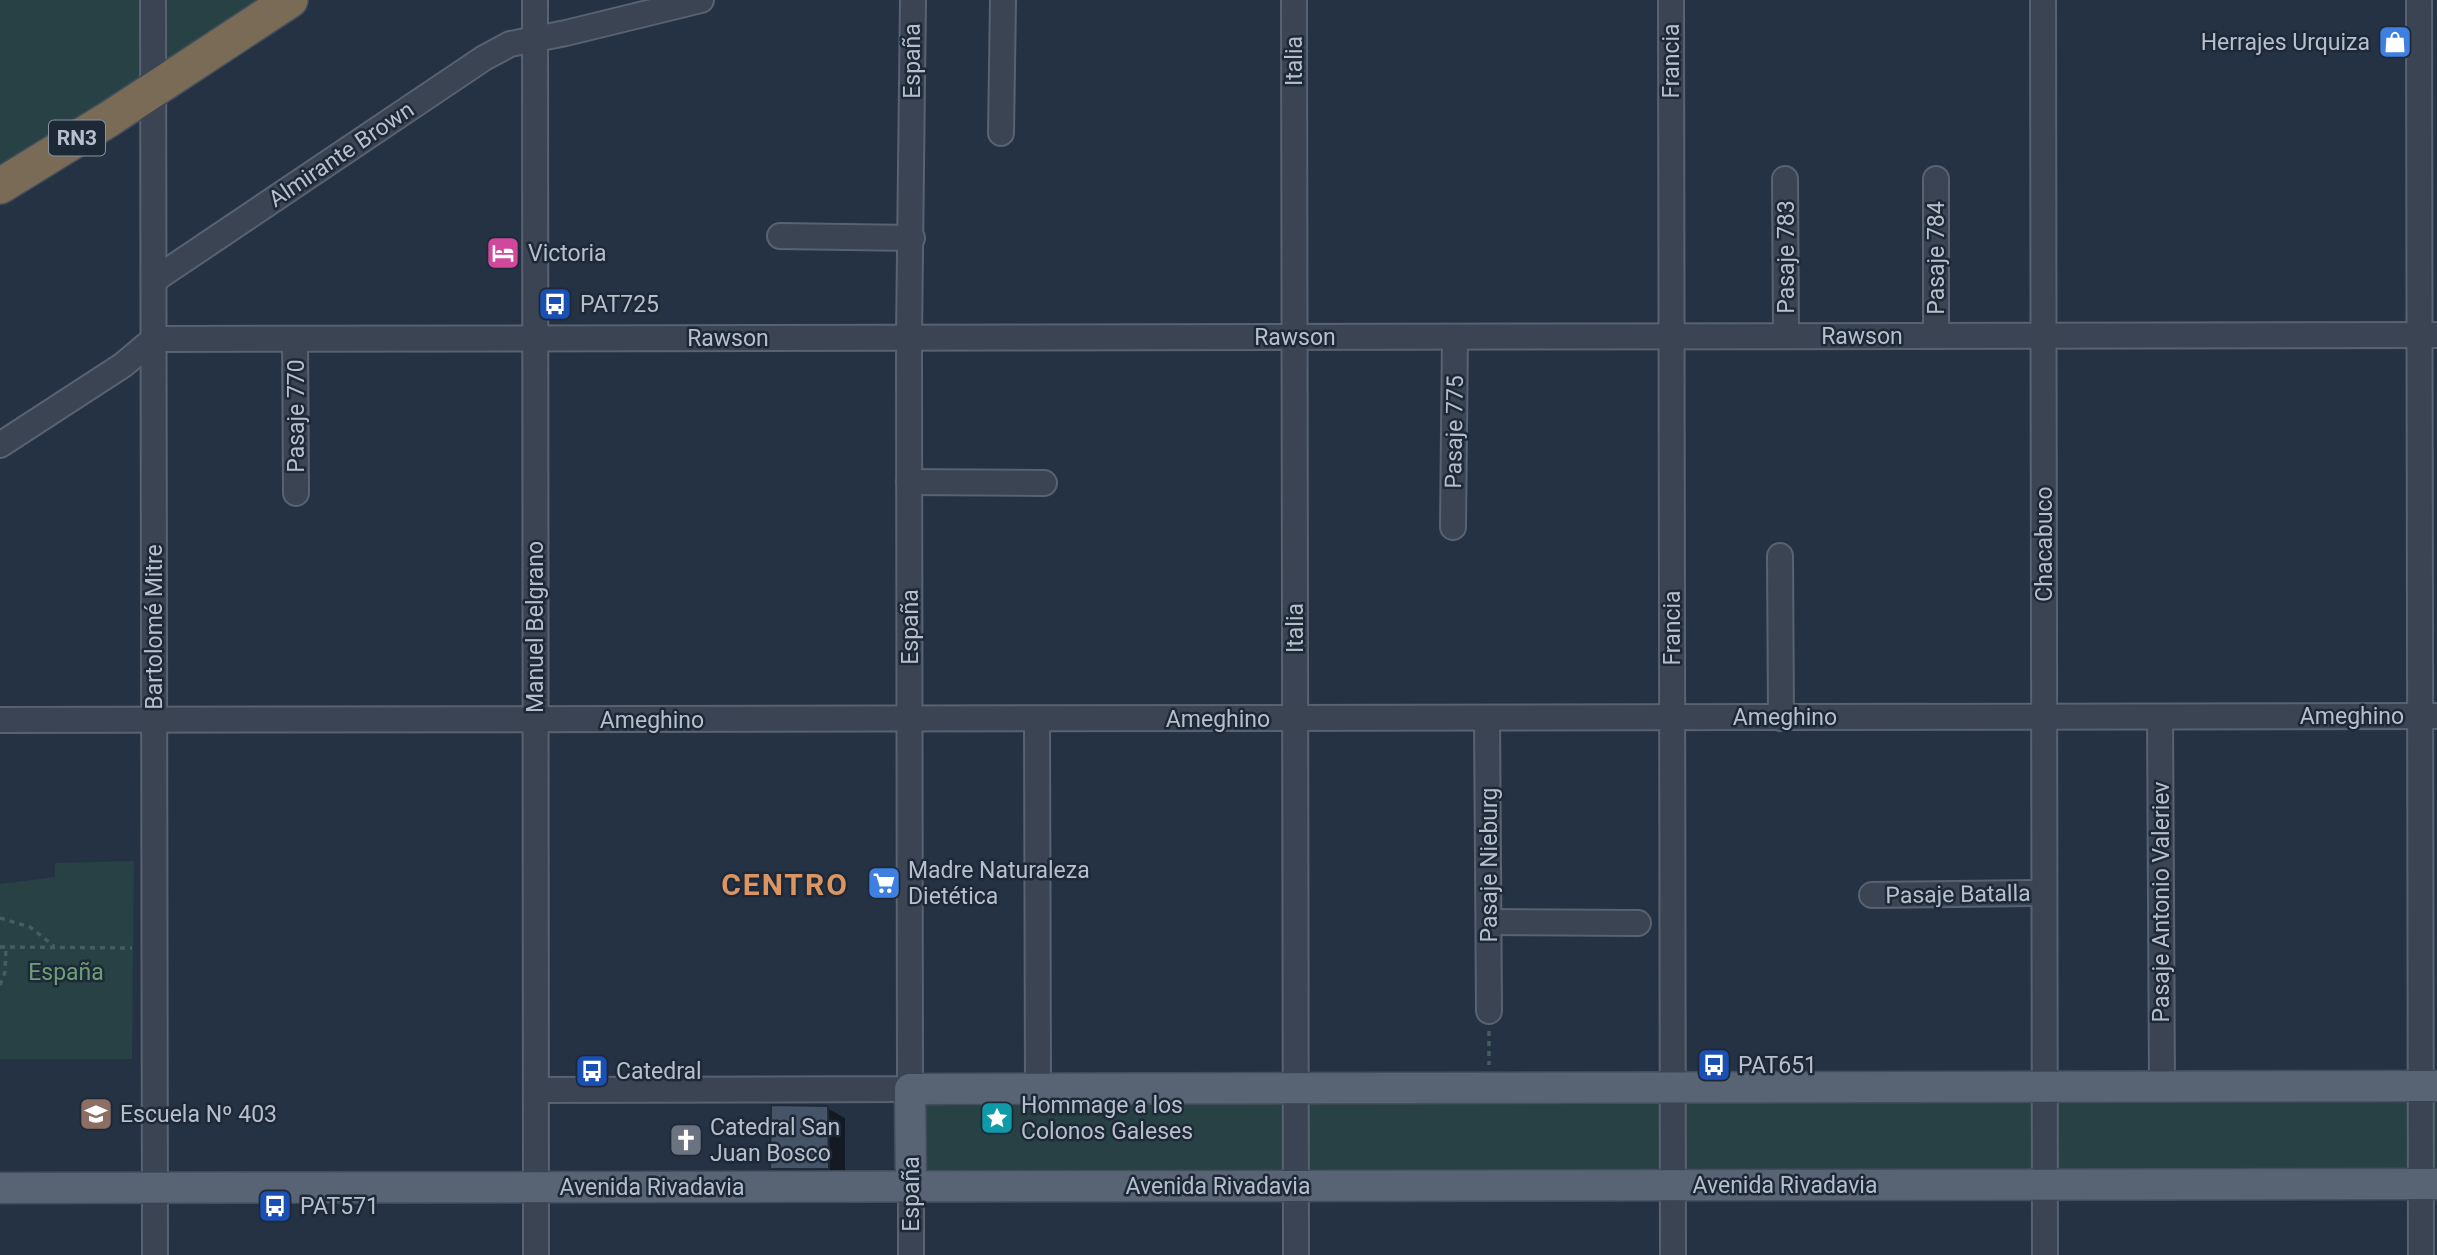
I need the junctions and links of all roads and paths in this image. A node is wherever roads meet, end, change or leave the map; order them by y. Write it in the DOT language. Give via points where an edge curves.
graph roads {
  1 [pos="153,0"];
  2 [pos="290,0"];
  3 [pos="535,0"];
  4 [pos="701,0"];
  5 [pos="913,0"];
  6 [pos="1003,0"];
  7 [pos="1294,0"];
  8 [pos="1671,0"];
  9 [pos="2043,0"];
  10 [pos="2418,0"];
  11 [pos="534,38"];
  12 [pos="153,89"];
  13 [pos="1001,133"];
  14 [pos="1785,179"];
  15 [pos="1936,179"];
  16 [pos="0,186"];
  17 [pos="780,236"];
  18 [pos="912,237"];
  19 [pos="154,280"];
  20 [pos="2428,335"];
  21 [pos="1671,336"];
  22 [pos="1786,336"];
  23 [pos="1936,336"];
  24 [pos="2043,336"];
  25 [pos="909,337"];
  26 [pos="1294,337"];
  27 [pos="1455,337"];
  28 [pos="295,338"];
  29 [pos="534,338"];
  30 [pos="154,339"];
  31 [pos="0,446"];
  32 [pos="909,482"];
  33 [pos="1044,483"];
  34 [pos="296,493"];
  35 [pos="1453,527"];
  36 [pos="1780,556"];
  37 [pos="2428,604"];
  38 [pos="2161,716"];
  39 [pos="2428,716"];
  40 [pos="2044,717"];
  41 [pos="1487,718"];
  42 [pos="1672,718"];
  43 [pos="1781,718"];
  44 [pos="535,719"];
  45 [pos="1037,719"];
  46 [pos="1295,719"];
  47 [pos="0,720"];
  48 [pos="155,720"];
  49 [pos="910,720"];
  50 [pos="2044,892"];
  51 [pos="1872,895"];
  52 [pos="0,918"];
  53 [pos="1489,922"];
  54 [pos="1638,923"];
  55 [pos="3,947"];
  56 [pos="55,948"];
  57 [pos="134,948"];
  58 [pos="0,985"];
  59 [pos="1489,1011"];
  60 [pos="1489,1065"];
  61 [pos="2429,1086"];
  62 [pos="2045,1087"];
  63 [pos="2162,1087"];
  64 [pos="1296,1088"];
  65 [pos="1672,1088"];
  66 [pos="910,1089"];
  67 [pos="1038,1089"];
  68 [pos="536,1090"];
  69 [pos="2429,1184"];
  70 [pos="2045,1185"];
  71 [pos="1296,1186"];
  72 [pos="1672,1186"];
  73 [pos="536,1187"];
  74 [pos="911,1187"];
  75 [pos="0,1188"];
  76 [pos="155,1188"];
  77 [pos="155,1255"];
  78 [pos="536,1255"];
  79 [pos="911,1255"];
  80 [pos="1296,1255"];
  81 [pos="1672,1255"];
  82 [pos="2045,1255"];
  83 [pos="2421,1255"];
  1 -- 12 [label="street, Bartolomé Mitre"];
  2 -- 12 [label="highway, RN3"];
  3 -- 11 [label="street, Manuel Belgrano"];
  4 -- 11 [label="street, Almirante Brown"];
  5 -- 18 [label="street, España"];
  6 -- 13 [label="street"];
  7 -- 26 [label="street, Italia"];
  8 -- 21 [label="street, Francia"];
  9 -- 24 [label="street, Chacabuco"];
  10 -- 20 [label="street"];
  11 -- 19 [label="street, Almirante Brown" via="484,58"];
  11 -- 29 [label="street, Manuel Belgrano"];
  12 -- 16 [label="highway, RN3"];
  12 -- 19 [label="street, Bartolomé Mitre"];
  14 -- 22 [label="street, Pasaje 783"];
  15 -- 23 [label="street, Pasaje 784"];
  17 -- 18 [label="street"];
  18 -- 25 [label="street, España"];
  19 -- 30 [label="street, Bartolomé Mitre"];
  20 -- 24 [label="street, Rawson"];
  20 -- 37 [label="street"];
  21 -- 22 [label="street, Rawson"];
  21 -- 27 [label="street, Rawson"];
  21 -- 42 [label="street, Francia"];
  22 -- 23 [label="street, Rawson"];
  23 -- 24 [label="street, Rawson"];
  24 -- 40 [label="street, Chacabuco"];
  25 -- 26 [label="street, Rawson"];
  25 -- 29 [label="street, Rawson"];
  25 -- 32 [label="street, España"];
  26 -- 27 [label="street, Rawson"];
  26 -- 46 [label="street, Italia"];
  27 -- 35 [label="street, Pasaje 775"];
  28 -- 29 [label="street, Rawson"];
  28 -- 30 [label="street, Rawson"];
  28 -- 34 [label="street, Pasaje 770"];
  29 -- 44 [label="street, Manuel Belgrano"];
  30 -- 31 [label="street" via="123,365"];
  30 -- 48 [label="street, Bartolomé Mitre"];
  32 -- 33 [label="street"];
  32 -- 49 [label="street, España"];
  36 -- 43 [label="street"];
  37 -- 39 [label="street"];
  38 -- 39 [label="street, Ameghino"];
  38 -- 40 [label="street, Ameghino"];
  38 -- 63 [label="street, Pasaje Antonio Valeriev"];
  39 -- 61 [label="street"];
  40 -- 43 [label="street, Ameghino"];
  40 -- 50 [label="street, Chacabuco"];
  41 -- 42 [label="street, Ameghino"];
  41 -- 46 [label="street, Ameghino"];
  41 -- 53 [label="street, Pasaje Nieburg"];
  42 -- 43 [label="street, Ameghino"];
  42 -- 65 [label="street, Francia"];
  44 -- 48 [label="street, Ameghino"];
  44 -- 49 [label="street, Ameghino"];
  44 -- 68 [label="street, Manuel Belgrano"];
  45 -- 46 [label="street, Ameghino"];
  45 -- 49 [label="street, Ameghino"];
  45 -- 67 [label="street"];
  46 -- 64 [label="street, Italia"];
  47 -- 48 [label="street, Ameghino"];
  48 -- 76 [label="street, Bartolomé Mitre"];
  49 -- 66 [label="street, España"];
  50 -- 51 [label="street, Pasaje Batalla"];
  50 -- 62 [label="street, Chacabuco"];
  52 -- 56 [label="path" via="30,927"];
  53 -- 54 [label="street"];
  53 -- 59 [label="street, Pasaje Nieburg"];
  55 -- 56 [label="path"];
  55 -- 58 [label="path" via="5,972"];
  56 -- 57 [label="path"];
  59 -- 60 [label="path"];
  61 -- 63 [label="main road"];
  61 -- 69 [label="street"];
  62 -- 63 [label="main road"];
  62 -- 65 [label="main road"];
  62 -- 70 [label="street, Chacabuco"];
  64 -- 65 [label="main road"];
  64 -- 67 [label="main road"];
  64 -- 71 [label="street, Italia"];
  65 -- 72 [label="street, Francia"];
  66 -- 67 [label="main road"];
  66 -- 68 [label="street"];
  66 -- 74 [label="main road, España"];
  68 -- 73 [label="street, Manuel Belgrano"];
  69 -- 70 [label="main road, Avenida Rivadavia"];
  69 -- 83 [label="street"];
  70 -- 72 [label="main road, Avenida Rivadavia"];
  70 -- 82 [label="street, Chacabuco"];
  71 -- 72 [label="main road, Avenida Rivadavia"];
  71 -- 74 [label="main road, Avenida Rivadavia"];
  71 -- 80 [label="street, Italia"];
  72 -- 81 [label="street, Francia"];
  73 -- 74 [label="main road, Avenida Rivadavia"];
  73 -- 76 [label="main road, Avenida Rivadavia"];
  73 -- 78 [label="street, Manuel Belgrano"];
  74 -- 79 [label="street, España"];
  75 -- 76 [label="main road, Avenida Rivadavia"];
  76 -- 77 [label="street, Bartolomé Mitre"];
}
